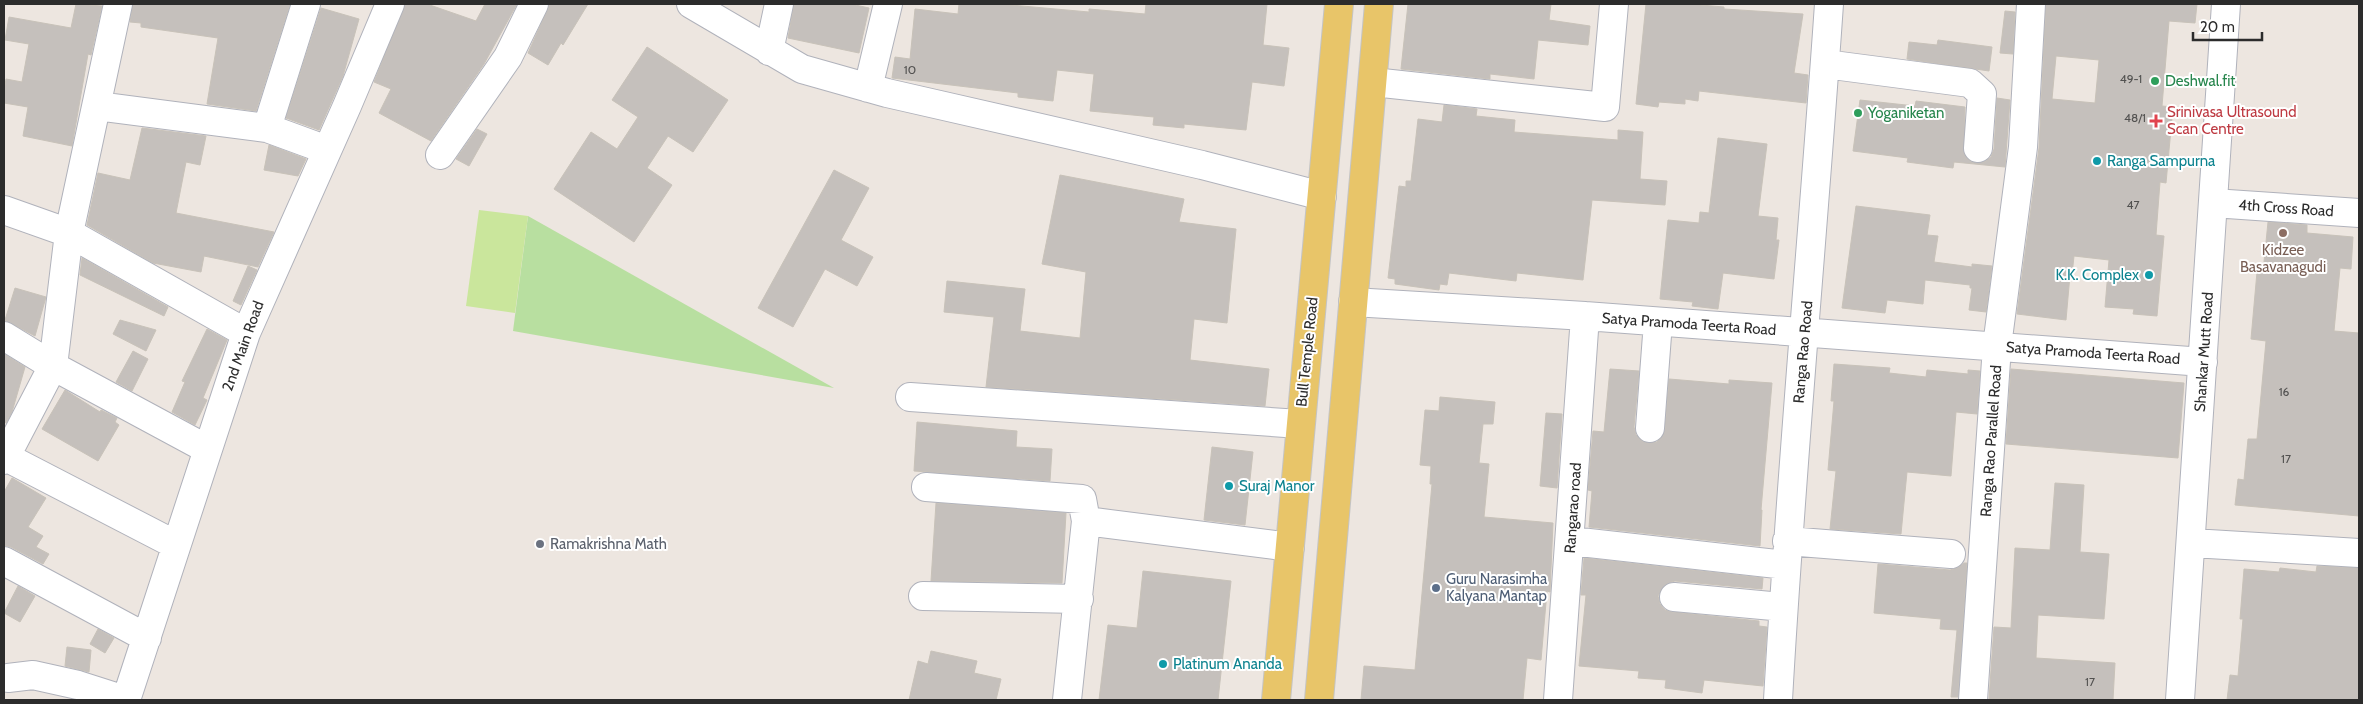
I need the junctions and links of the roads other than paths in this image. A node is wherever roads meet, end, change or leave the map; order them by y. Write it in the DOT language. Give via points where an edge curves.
graph roads {
  1 [pos="118,4"];
  2 [pos="306,4"];
  3 [pos="390,4"];
  4 [pos="534,4"];
  5 [pos="691,4"];
  6 [pos="779,4"];
  7 [pos="888,4"];
  8 [pos="1339,4"];
  9 [pos="1379,4"];
  10 [pos="1614,4"];
  11 [pos="1829,4"];
  12 [pos="2031,4"];
  13 [pos="2226,4"];
  14 [pos="769,51"];
  15 [pos="1825,64"];
  16 [pos="1372,82"];
  17 [pos="868,88"];
  18 [pos="97,106"];
  19 [pos="267,128"];
  20 [pos="1978,148"];
  21 [pos="327,150"];
  22 [pos="440,155"];
  23 [pos="1322,196"];
  24 [pos="2213,203"];
  25 [pos="4,210"];
  26 [pos="2359,213"];
  27 [pos="69,233"];
  28 [pos="1353,302"];
  29 [pos="1586,316"];
  30 [pos="1658,322"];
  31 [pos="246,332"];
  32 [pos="1805,333"];
  33 [pos="4,336"];
  34 [pos="1998,346"];
  35 [pos="2203,362"];
  36 [pos="53,366"];
  37 [pos="910,397"];
  38 [pos="1300,424"];
  39 [pos="1650,428"];
  40 [pos="207,449"];
  41 [pos="4,458"];
  42 [pos="926,487"];
  43 [pos="1086,521"];
  44 [pos="1571,541"];
  45 [pos="2192,543"];
  46 [pos="176,545"];
  47 [pos="1290,547"];
  48 [pos="1786,553"];
  49 [pos="2359,553"];
  50 [pos="1951,554"];
  51 [pos="4,561"];
  52 [pos="923,596"];
  53 [pos="1674,597"];
  54 [pos="1079,599"];
  55 [pos="1783,607"];
  56 [pos="147,638"];
  57 [pos="6,685"];
  58 [pos="126,700"];
  59 [pos="1067,700"];
  60 [pos="1276,700"];
  61 [pos="1319,700"];
  62 [pos="1558,700"];
  63 [pos="1778,700"];
  64 [pos="1973,700"];
  65 [pos="2180,700"];
  1 -- 18 [label="street"];
  2 -- 19 [label="street"];
  3 -- 21 [label="street, 2nd Main Road"];
  4 -- 22 [label="street" via="508,57"];
  5 -- 14 [label="street"];
  6 -- 14 [label="street"];
  7 -- 17 [label="street"];
  8 -- 23 [label="main road, Bull Temple Road"];
  9 -- 16 [label="main road"];
  10 -- 16 [label="street" via="1605,107"];
  11 -- 15 [label="street, Ranga Rao Road"];
  12 -- 34 [label="street, Ranga Rao Parallel Road" via="2023,147"];
  13 -- 24 [label="street, Shankar Mutt Road"];
  14 -- 17 [label="street" via="802,69"];
  15 -- 20 [label="street" via="1970,84 1982,94"];
  15 -- 32 [label="street, Ranga Rao Road"];
  16 -- 28 [label="main road"];
  17 -- 23 [label="street"];
  18 -- 19 [label="street"];
  18 -- 27 [label="street"];
  19 -- 21 [label="street"];
  21 -- 31 [label="street, 2nd Main Road"];
  23 -- 38 [label="main road, Bull Temple Road"];
  24 -- 26 [label="street, 4th Cross Road"];
  24 -- 35 [label="street, Shankar Mutt Road"];
  25 -- 27 [label="street"];
  27 -- 31 [label="street"];
  27 -- 36 [label="street"];
  28 -- 29 [label="street, Satya Pramoda Teerta Road"];
  28 -- 61 [label="main road"];
  29 -- 30 [label="street, Satya Pramoda Teerta Road"];
  29 -- 44 [label="street, Rangarao road"];
  30 -- 32 [label="street, Satya Pramoda Teerta Road"];
  30 -- 39 [label="street"];
  31 -- 40 [label="street, 2nd Main Road"];
  32 -- 34 [label="street, Satya Pramoda Teerta Road"];
  32 -- 48 [label="street, Ranga Rao Road"];
  33 -- 36 [label="street"];
  34 -- 35 [label="street, Satya Pramoda Teerta Road"];
  34 -- 64 [label="street, Ranga Rao Parallel Road"];
  35 -- 45 [label="street, Shankar Mutt Road"];
  36 -- 40 [label="street"];
  36 -- 41 [label="street"];
  37 -- 38 [label="street"];
  38 -- 47 [label="main road, Bull Temple Road"];
  40 -- 46 [label="street, 2nd Main Road"];
  41 -- 46 [label="street"];
  42 -- 43 [label="street" via="1082,499"];
  43 -- 47 [label="street"];
  43 -- 54 [label="street"];
  44 -- 48 [label="street"];
  44 -- 62 [label="street, Rangarao road"];
  45 -- 49 [label="street"];
  45 -- 65 [label="street, Shankar Mutt Road"];
  46 -- 56 [label="street, 2nd Main Road"];
  47 -- 60 [label="main road, Bull Temple Road"];
  48 -- 50 [label="street"];
  48 -- 55 [label="street, Ranga Rao Road"];
  51 -- 56 [label="street"];
  52 -- 54 [label="street"];
  53 -- 55 [label="street"];
  54 -- 59 [label="street"];
  55 -- 63 [label="street, Ranga Rao Road"];
  56 -- 58 [label="street, 2nd Main Road"];
  57 -- 58 [label="street" via="33,675"];
}
